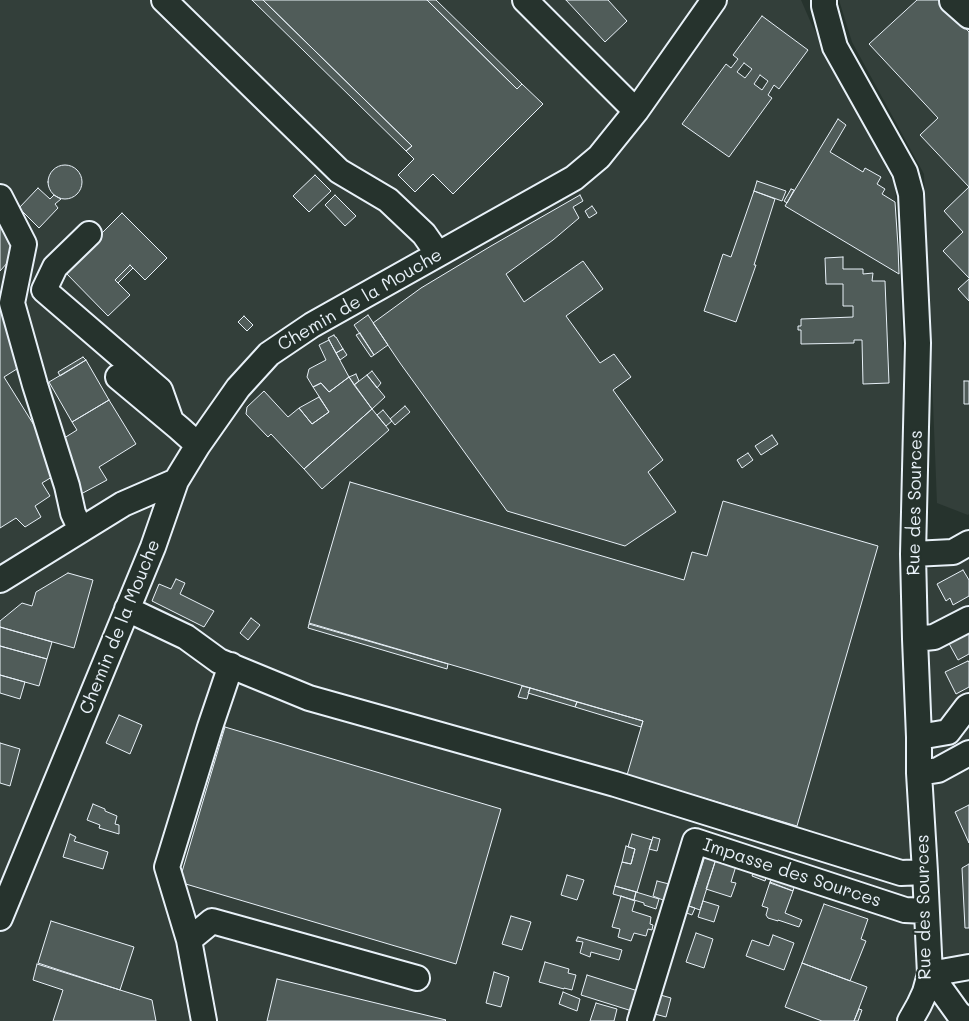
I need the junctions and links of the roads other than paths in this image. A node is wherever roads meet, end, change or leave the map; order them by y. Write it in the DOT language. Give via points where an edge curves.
graph roads {
  1 [pos="164,0"];
  2 [pos="525,0"];
  3 [pos="824,0"];
  4 [pos="953,0"];
  5 [pos="714,3"];
  6 [pos="969,16"];
  7 [pos="636,111"];
  8 [pos="0,197"];
  9 [pos="89,234"];
  10 [pos="438,254"];
  11 [pos="118,376"];
  12 [pos="172,421"];
  13 [pos="198,445"];
  14 [pos="176,481"];
  15 [pos="81,530"];
  16 [pos="969,543"];
  17 [pos="913,554"];
  18 [pos="0,580"];
  19 [pos="128,609"];
  20 [pos="969,619"];
  21 [pos="915,640"];
  22 [pos="231,666"];
  23 [pos="969,706"];
  24 [pos="919,737"];
  25 [pos="969,753"];
  26 [pos="919,773"];
  27 [pos="925,872"];
  28 [pos="926,911"];
  29 [pos="0,918"];
  30 [pos="189,940"];
  31 [pos="969,967"];
  32 [pos="930,974"];
  33 [pos="417,978"];
  34 [pos="204,1021"];
  35 [pos="640,1021"];
  36 [pos="910,1021"];
  37 [pos="968,1021"];
  1 -- 10 [label="street" via="339,171 388,200 424,234"];
  2 -- 7 [label="street"];
  3 -- 17 [label="street, Rue des Sources" via="835,46 905,172 911,194 918,343"];
  4 -- 6 [label="street"];
  5 -- 7 [label="street, Chemin de la Mouche"];
  7 -- 10 [label="street, Chemin de la Mouche" via="599,157 574,178"];
  8 -- 15 [label="street" via="24,244 12,303 73,513"];
  9 -- 12 [label="street" via="55,267 44,290 160,390"];
  10 -- 13 [label="street, Chemin de la Mouche" via="312,325 269,354 238,388"];
  11 -- 12 [label="street"];
  12 -- 13 [label="street"];
  13 -- 14 [label="street, Chemin de la Mouche"];
  14 -- 15 [label="street" via="123,504"];
  14 -- 19 [label="street, Chemin de la Mouche"];
  15 -- 18 [label="street"];
  16 -- 17 [label="street" via="953,552"];
  17 -- 21 [label="street, Rue des Sources"];
  19 -- 22 [label="street" via="186,637"];
  19 -- 29 [label="street, Chemin de la Mouche"];
  20 -- 21 [label="street" via="934,637"];
  21 -- 24 [label="street, Rue des Sources"];
  22 -- 27 [label="street" via="309,698 615,784 901,872"];
  22 -- 30 [label="street" via="167,868"];
  23 -- 24 [label="street" via="948,732"];
  24 -- 26 [label="street, Rue des Sources"];
  25 -- 26 [label="street" via="938,770"];
  26 -- 27 [label="street, Rue des Sources"];
  27 -- 28 [label="street, Rue des Sources"];
  28 -- 32 [label="street, Rue des Sources"];
  28 -- 35 [label="street, Impasse des Sources" via="904,910 695,842"];
  30 -- 33 [label="street" via="212,921"];
  30 -- 34 [label="street"];
  31 -- 32 [label="street"];
  32 -- 36 [label="street, Rue des Sources"];
  32 -- 37 [label="street" via="958,1013"];
}
